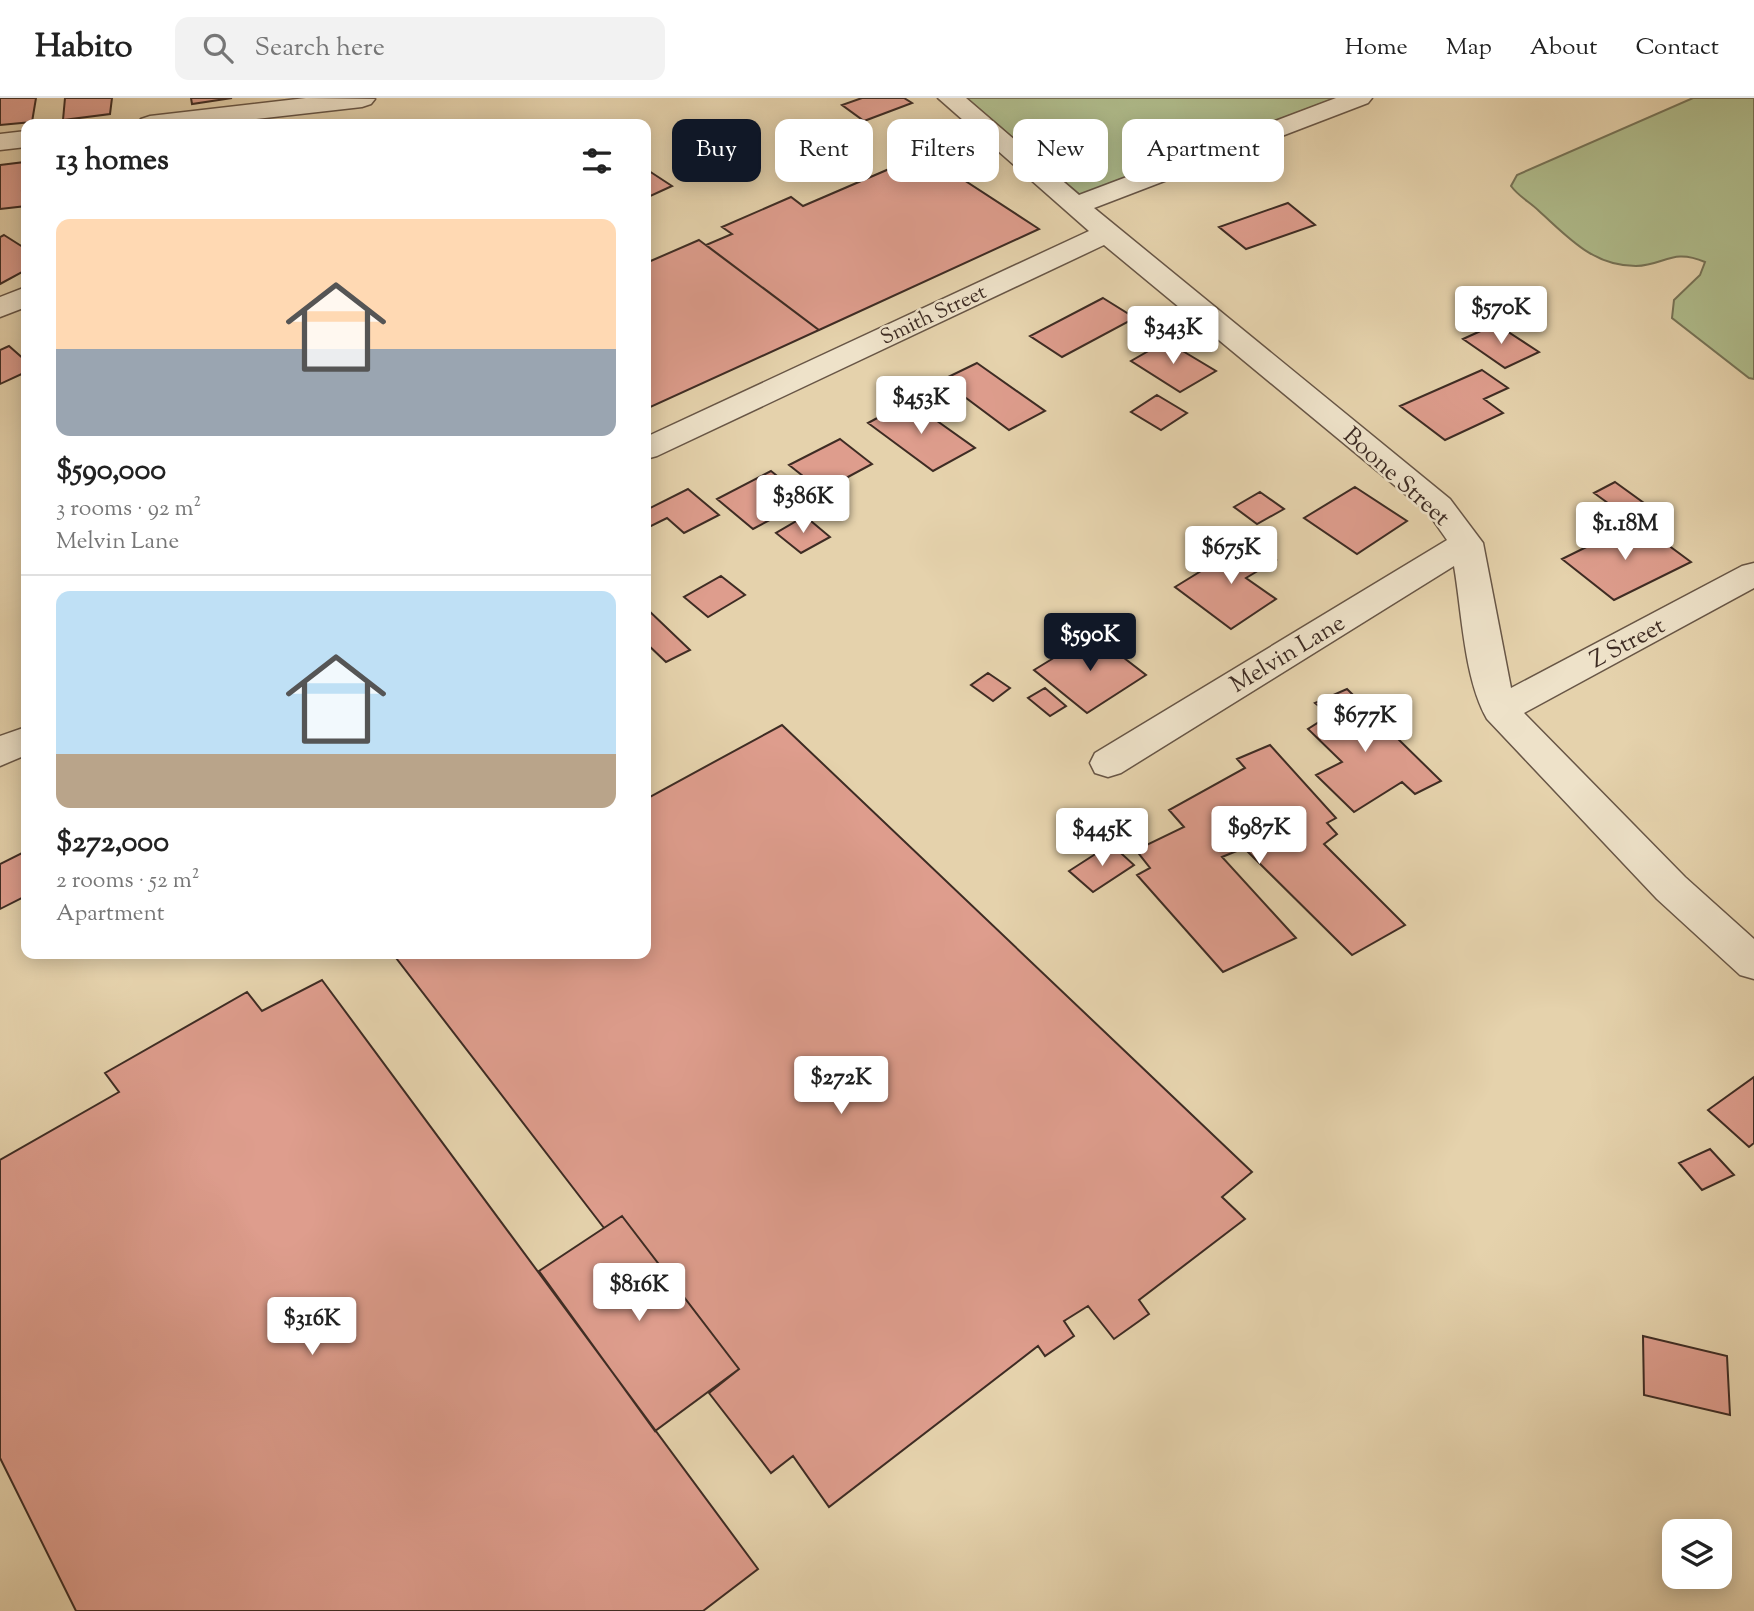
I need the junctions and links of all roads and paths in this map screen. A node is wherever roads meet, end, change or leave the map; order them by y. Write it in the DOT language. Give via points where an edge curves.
graph roads {
  1 [pos="362,98"];
  2 [pos="951,98"];
  3 [pos="1359,98"];
  4 [pos="191,119"];
  5 [pos="364,119"];
  6 [pos="21,140"];
  7 [pos="0,142"];
  8 [pos="1076,205"];
  9 [pos="1107,233"];
  10 [pos="21,298"];
  11 [pos="0,308"];
  12 [pos="651,447"];
  13 [pos="1467,543"];
  14 [pos="1754,575"];
  15 [pos="1500,710"];
  16 [pos="21,742"];
  17 [pos="0,752"];
  18 [pos="1108,763"];
  19 [pos="1754,963"];
  1 -- 4 [label="street"];
  1 -- 5 [label="street"];
  2 -- 8 [label="street, Boone Street"];
  3 -- 8 [label="street"];
  6 -- 7 [label="street"];
  8 -- 9 [label="street, Boone Street"];
  9 -- 12 [label="street, Smith Street"];
  9 -- 13 [label="street, Boone Street" via="1439,506"];
  10 -- 11 [label="street"];
  13 -- 15 [label="street, Boone Street" via="1488,668"];
  13 -- 18 [label="street, Melvin Lane"];
  14 -- 15 [label="street, Z Street"];
  15 -- 19 [label="street, Boone Street" via="1671,888"];
  16 -- 17 [label="street"];
}
